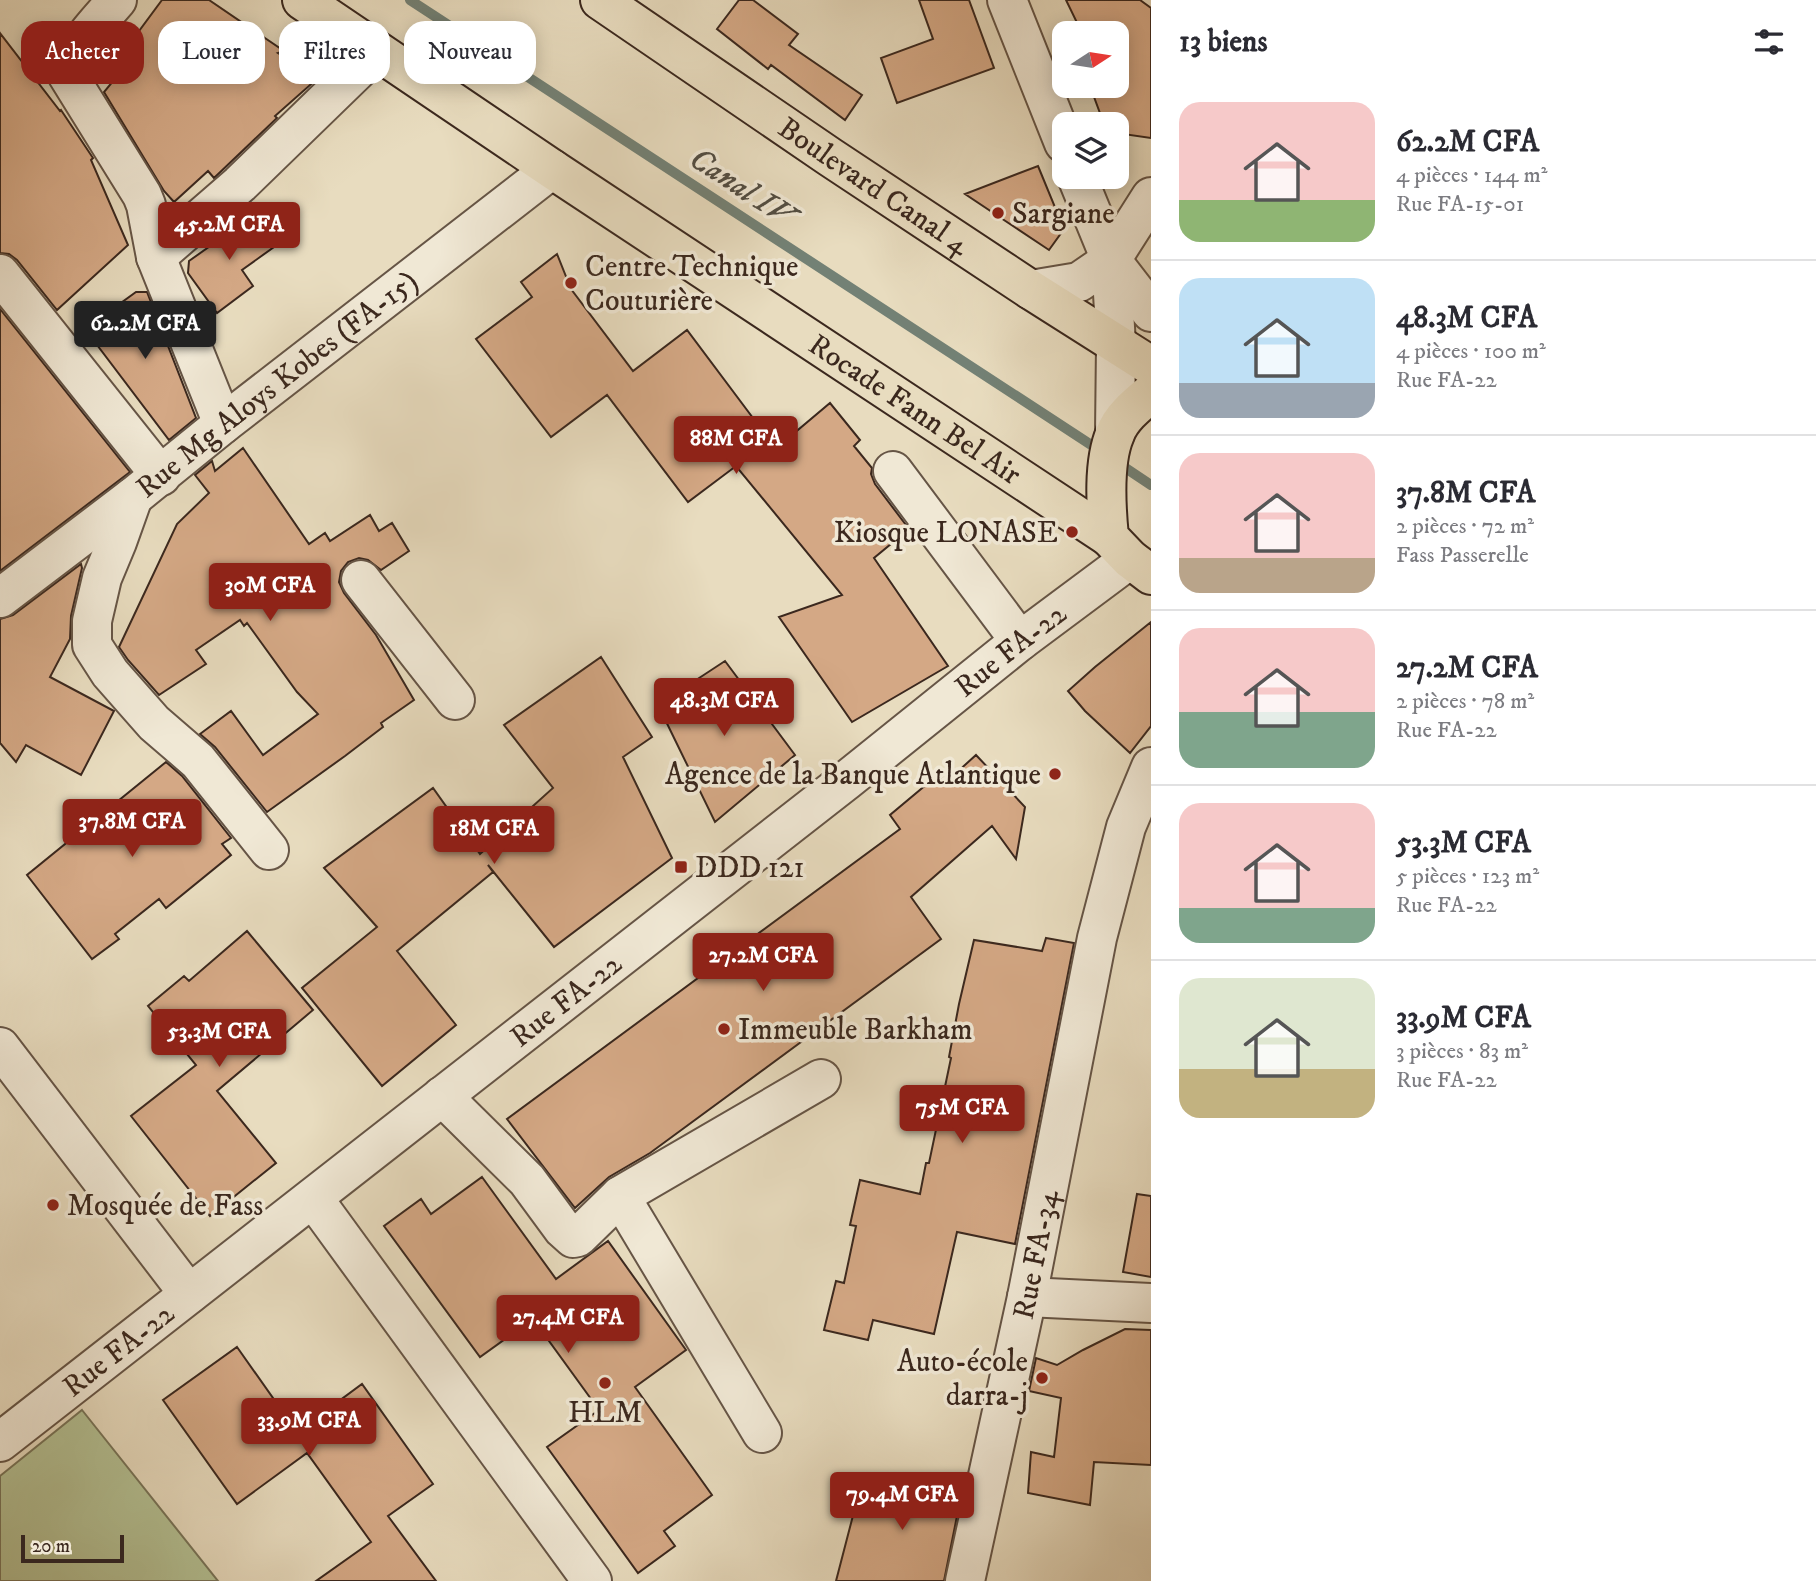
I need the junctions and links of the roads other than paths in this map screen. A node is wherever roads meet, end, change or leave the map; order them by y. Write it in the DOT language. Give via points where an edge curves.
graph roads {
  1 [pos="117,0"];
  2 [pos="302,0"];
  3 [pos="600,0"];
  4 [pos="1007,0"];
  5 [pos="333,21"];
  6 [pos="390,60"];
  7 [pos="343,84"];
  8 [pos="1052,113"];
  9 [pos="552,169"];
  10 [pos="1082,189"];
  11 [pos="1151,197"];
  12 [pos="156,257"];
  13 [pos="1111,260"];
  14 [pos="0,274"];
  15 [pos="1031,290"];
  16 [pos="1148,302"];
  17 [pos="1116,344"];
  18 [pos="1151,366"];
  19 [pos="1151,393"];
  20 [pos="223,424"];
  21 [pos="1115,433"];
  22 [pos="893,471"];
  23 [pos="147,487"];
  24 [pos="1130,557"];
  25 [pos="361,580"];
  26 [pos="0,598"];
  27 [pos="1020,641"];
  28 [pos="455,700"];
  29 [pos="1151,767"];
  30 [pos="268,850"];
  31 [pos="0,1047"];
  32 [pos="821,1079"];
  33 [pos="442,1096"];
  34 [pos="620,1196"];
  35 [pos="313,1198"];
  36 [pos="189,1294"];
  37 [pos="1027,1297"];
  38 [pos="1151,1303"];
  39 [pos="762,1433"];
  40 [pos="0,1442"];
  41 [pos="592,1581"];
  42 [pos="965,1581"];
  1 -- 12 [label="street" via="78,48 67,74 142,195"];
  2 -- 5 [label="main road, Rocade Fann Bel Air"];
  3 -- 15 [label="main road, Boulevard Canal 4"];
  4 -- 8 [label="street"];
  6 -- 9 [label="main road, Rocade Fann Bel Air"];
  7 -- 12 [label="street"];
  9 -- 20 [label="street, Rue Mg Aloys Kobes (FA-15)"];
  9 -- 24 [label="main road, Rocade Fann Bel Air"];
  10 -- 13 [label="street"];
  11 -- 13 [label="street"];
  12 -- 20 [label="street"];
  13 -- 15 [label="street" via="1079,282"];
  13 -- 16 [label="street"];
  13 -- 17 [label="street"];
  14 -- 23 [label="street"];
  15 -- 17 [label="main road, Boulevard Canal 4"];
  17 -- 18 [label="main road, Boulevard Canal 4"];
  17 -- 21 [label="street"];
  19 -- 21 [label="main road"];
  20 -- 23 [label="street, Rue Mg Aloys Kobes (FA-15)"];
  21 -- 24 [label="main road" via="1106,504"];
  22 -- 27 [label="street"];
  23 -- 26 [label="street, Rue Mg Aloys Kobes (FA-15)"];
  23 -- 30 [label="street" via="102,578 92,621 92,645 154,723 198,761"];
  24 -- 27 [label="street, Rue FA-22"];
  25 -- 28 [label="street"];
  27 -- 33 [label="street, Rue FA-22"];
  29 -- 37 [label="street, Rue FA-34" via="1126,827 1097,938"];
  31 -- 36 [label="street"];
  32 -- 34 [label="street"];
  33 -- 34 [label="street" via="527,1180 573,1238"];
  33 -- 35 [label="street, Rue FA-22"];
  34 -- 39 [label="street"];
  35 -- 36 [label="street, Rue FA-22"];
  35 -- 41 [label="street"];
  36 -- 40 [label="street, Rue FA-22"];
  37 -- 38 [label="street"];
  37 -- 42 [label="street, Rue FA-34"];
}
